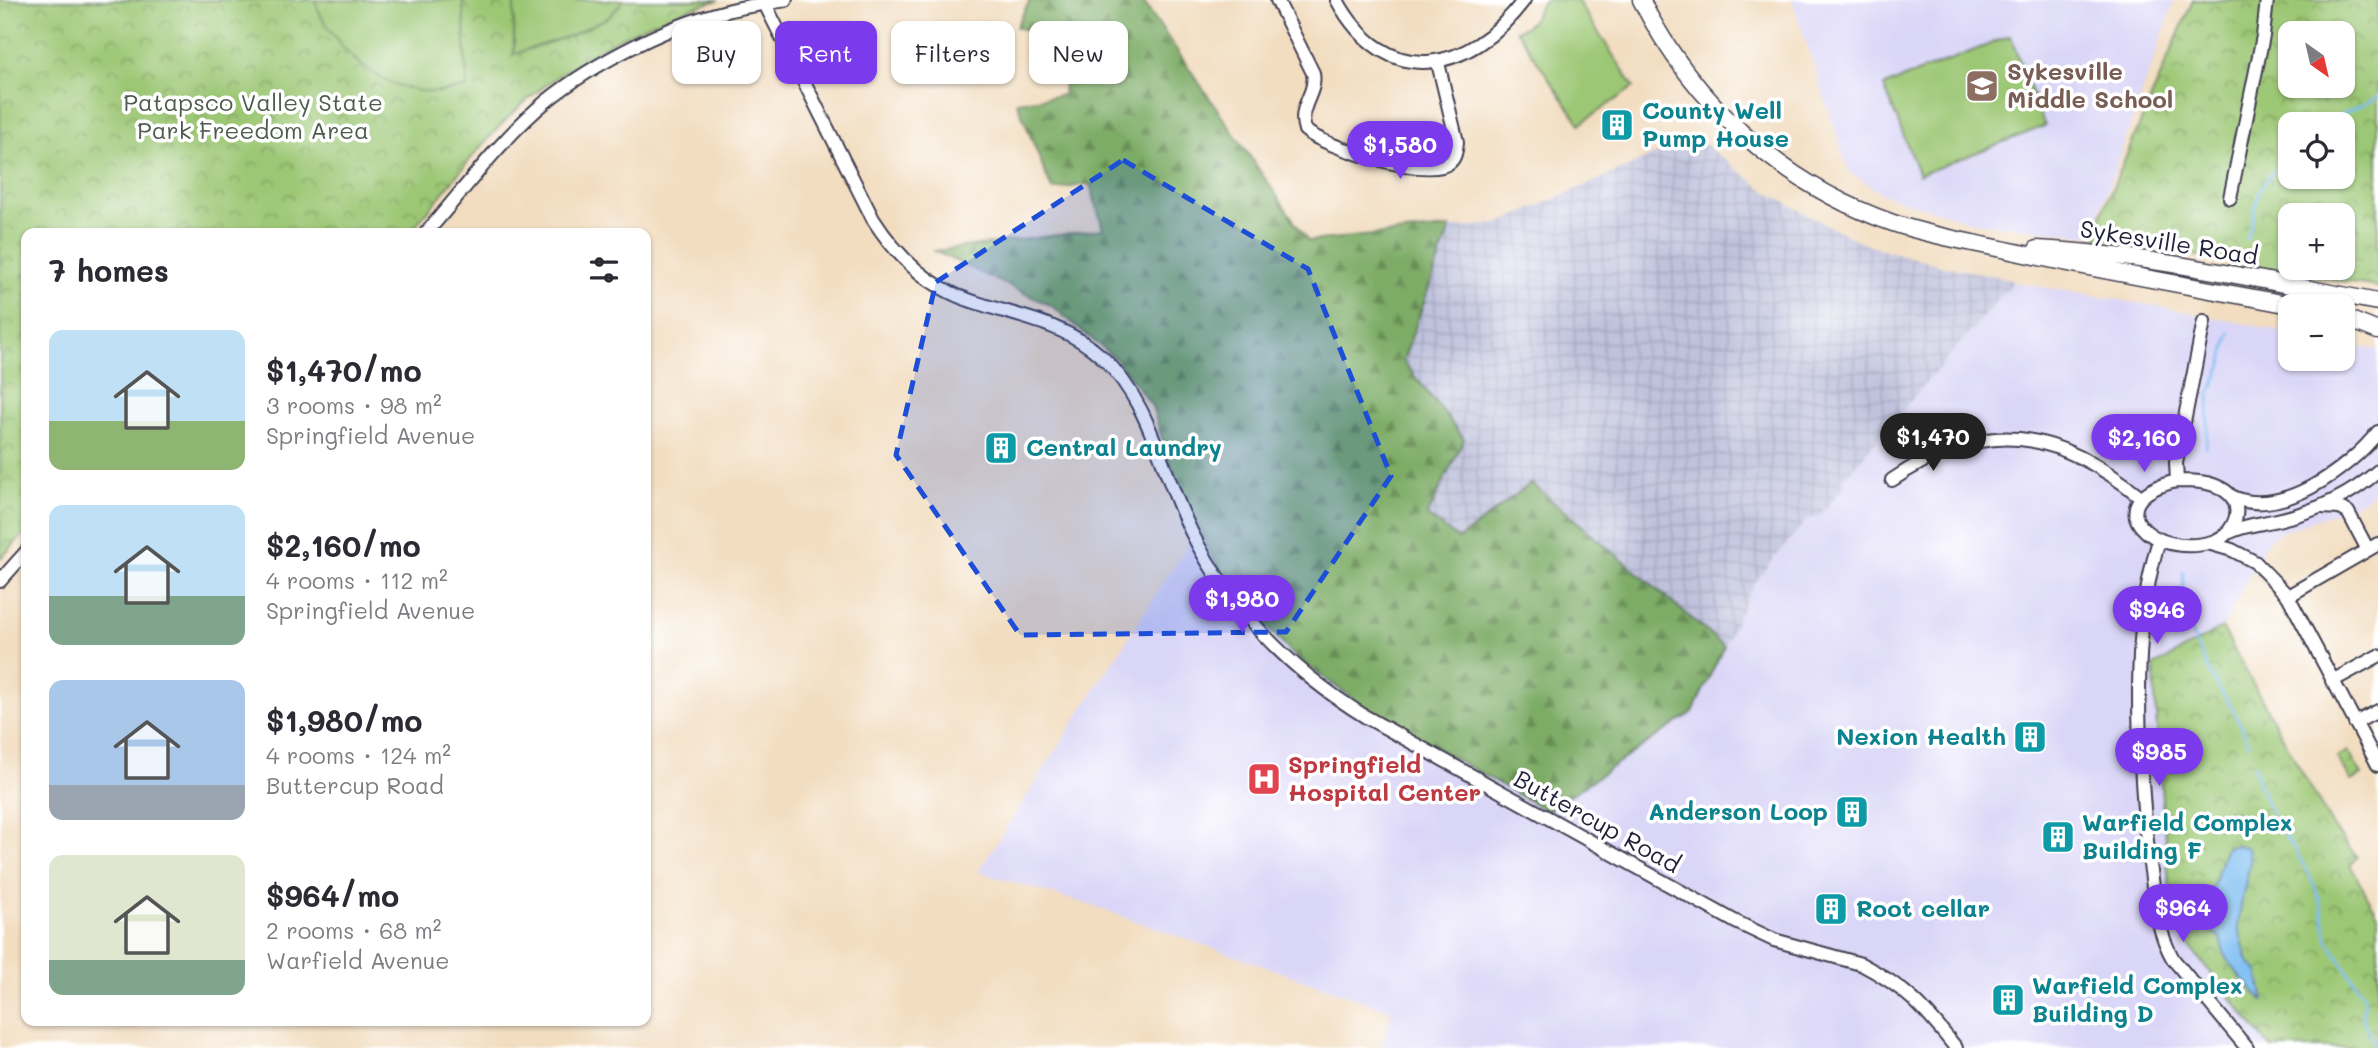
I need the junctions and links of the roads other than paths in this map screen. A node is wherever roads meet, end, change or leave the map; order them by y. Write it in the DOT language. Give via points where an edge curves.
graph roads {
  1 [pos="786,0"];
  2 [pos="1277,0"];
  3 [pos="1337,0"];
  4 [pos="1524,0"];
  5 [pos="1641,0"];
  6 [pos="2267,0"];
  7 [pos="764,2"];
  8 [pos="1438,63"];
  9 [pos="2230,198"];
  10 [pos="430,228"];
  11 [pos="1992,246"];
  12 [pos="2278,302"];
  13 [pos="2378,302"];
  14 [pos="2355,318"];
  15 [pos="2204,321"];
  16 [pos="2355,321"];
  17 [pos="2378,322"];
  18 [pos="2378,331"];
  19 [pos="2378,432"];
  20 [pos="2378,471"];
  21 [pos="1892,480"];
  22 [pos="2177,481"];
  23 [pos="2357,488"];
  24 [pos="2231,496"];
  25 [pos="2141,497"];
  26 [pos="2319,507"];
  27 [pos="2348,512"];
  28 [pos="2230,532"];
  29 [pos="2159,540"];
  30 [pos="2208,543"];
  31 [pos="2373,547"];
  32 [pos="21,558"];
  33 [pos="0,581"];
  34 [pos="2288,596"];
  35 [pos="2378,656"];
  36 [pos="2332,681"];
  37 [pos="2378,711"];
  38 [pos="2355,723"];
  39 [pos="2378,765"];
  40 [pos="1956,1048"];
  41 [pos="2247,1048"];
  1 -- 7 [label="street"];
  2 -- 8 [label="street" via="1313,73 1315,84 1302,116 1305,130 1319,139 1382,162 1418,167 1452,161 1457,142"];
  3 -- 8 [label="street" via="1367,42 1399,58"];
  4 -- 8 [label="street" via="1473,48"];
  5 -- 11 [label="main road, Sykesville Road" via="1694,84 1772,158 1829,195 1881,218 1933,235"];
  6 -- 9 [label="street"];
  7 -- 10 [label="street" via="689,24 630,49 567,85 507,139"];
  7 -- 40 [label="street, Buttercup Road" via="889,243 919,273 947,291 1062,330 1114,369 1146,418 1183,515 1207,560 1259,630 1318,686 1736,922 1774,940 1874,971 1916,999"];
  11 -- 12 [label="main road, Sykesville Road"];
  11 -- 13 [label="main road, Sykesville Road" via="2182,265"];
  14 -- 17 [label="main road"];
  15 -- 22 [label="street" via="2176,463"];
  16 -- 18 [label="main road"];
  19 -- 24 [label="street" via="2330,475 2289,496 2263,503"];
  20 -- 23 [label="street"];
  21 -- 25 [label="street" via="1916,463 1961,443 2018,438 2071,451 2114,475"];
  22 -- 24 [label="street" via="2212,485"];
  22 -- 25 [label="street" via="2157,485"];
  23 -- 26 [label="street"];
  23 -- 27 [label="street"];
  24 -- 28 [label="street" via="2237,513"];
  25 -- 29 [label="street" via="2138,524"];
  26 -- 27 [label="street"];
  26 -- 28 [label="street"];
  27 -- 31 [label="street"];
  28 -- 30 [label="street"];
  29 -- 30 [label="street"];
  29 -- 41 [label="street" via="2149,573 2138,667 2145,828 2158,925 2173,959"];
  30 -- 34 [label="street" via="2255,562"];
  31 -- 34 [label="street"];
  32 -- 33 [label="street"];
  34 -- 36 [label="street"];
  35 -- 36 [label="street"];
  36 -- 38 [label="street"];
  37 -- 38 [label="street"];
  38 -- 39 [label="street"];
}
